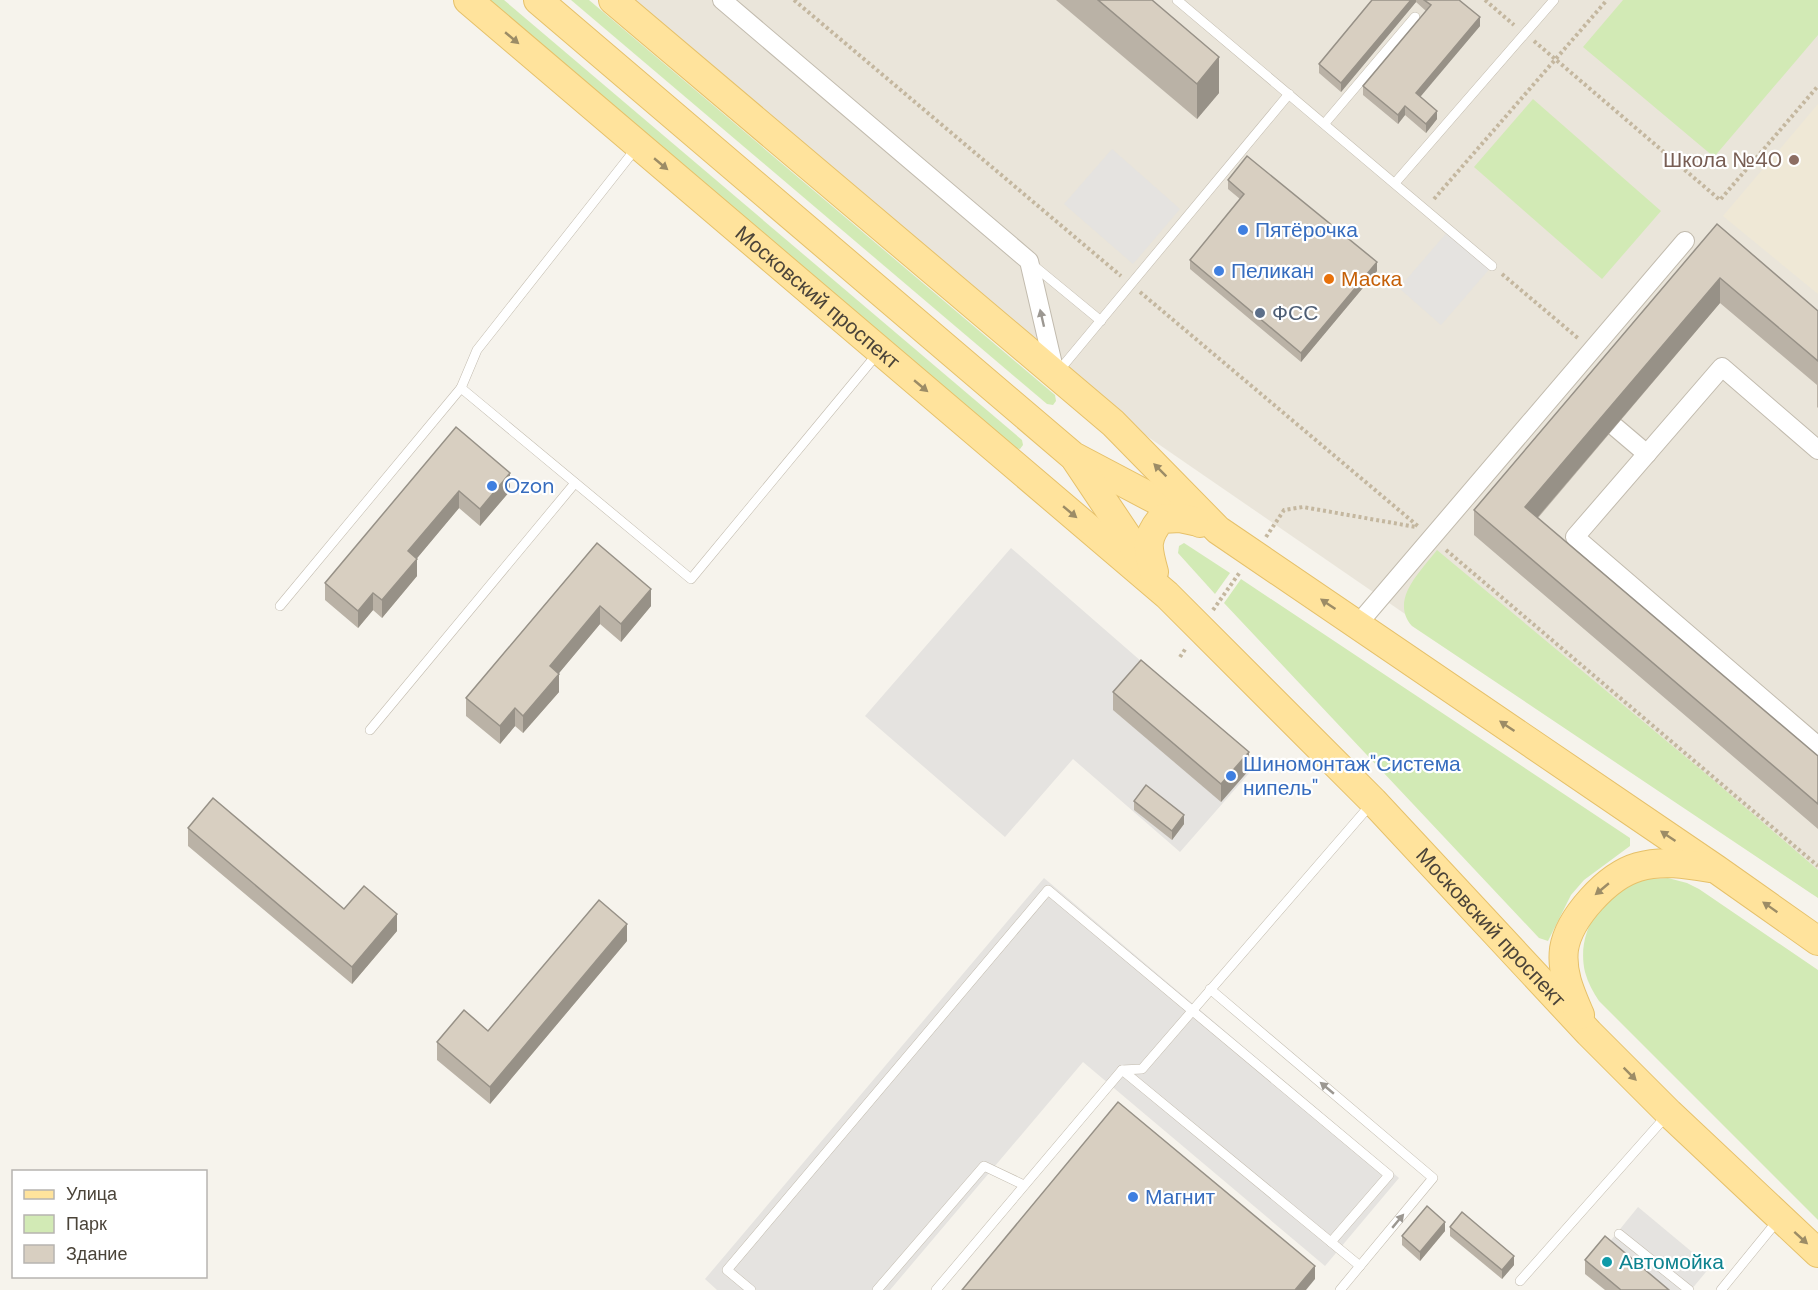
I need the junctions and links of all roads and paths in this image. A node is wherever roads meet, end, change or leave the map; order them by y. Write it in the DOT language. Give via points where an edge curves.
graph roads {
  1 [pos="468,0"];
  2 [pos="537,0"];
  3 [pos="613,0"];
  4 [pos="722,0"];
  5 [pos="794,0"];
  6 [pos="1177,0"];
  7 [pos="1485,0"];
  8 [pos="1554,0"];
  9 [pos="1607,0"];
  10 [pos="1415,17"];
  11 [pos="1525,34"];
  12 [pos="1555,60"];
  13 [pos="1818,86"];
  14 [pos="1289,94"];
  15 [pos="1325,123"];
  16 [pos="639,145"];
  17 [pos="1395,183"];
  18 [pos="1426,208"];
  19 [pos="1685,241"];
  20 [pos="1029,261"];
  21 [pos="1492,266"];
  22 [pos="1131,284"];
  23 [pos="1101,321"];
  24 [pos="1592,350"];
  25 [pos="880,351"];
  26 [pos="1056,375"];
  27 [pos="1564,383"];
  28 [pos="461,388"];
  29 [pos="1579,396"];
  30 [pos="1614,426"];
  31 [pos="1818,450"];
  32 [pos="1647,454"];
  33 [pos="1073,456"];
  34 [pos="575,483"];
  35 [pos="1208,525"];
  36 [pos="1426,533"];
  37 [pos="1254,553"];
  38 [pos="1161,586"];
  39 [pos="280,606"];
  40 [pos="1358,624"];
  41 [pos="1201,627"];
  42 [pos="1180,657"];
  43 [pos="370,730"];
  44 [pos="1818,746"];
  45 [pos="1373,801"];
  46 [pos="1818,866"];
  47 [pos="1716,869"];
  48 [pos="1818,941"];
  49 [pos="1210,990"];
  50 [pos="1192,1010"];
  51 [pos="1588,1033"];
  52 [pos="1122,1070"];
  53 [pos="1669,1113"];
  54 [pos="1024,1185"];
  55 [pos="1779,1218"];
  56 [pos="1619,1234"];
  57 [pos="1331,1242"];
  58 [pos="1818,1253"];
  59 [pos="1360,1266"];
  60 [pos="1520,1281"];
  61 [pos="751,1290"];
  62 [pos="878,1290"];
  63 [pos="936,1290"];
  64 [pos="1340,1290"];
  65 [pos="1689,1290"];
  66 [pos="1721,1290"];
  1 -- 16 [label="main road, Московский проспект, one-way"];
  2 -- 33 [label="main road, Московский проспект"];
  3 -- 26 [label="main road, Московский проспект"];
  4 -- 20 [label="street"];
  5 -- 22 [label="path"];
  6 -- 14 [label="lane"];
  7 -- 11 [label="path"];
  8 -- 11 [label="lane"];
  9 -- 12 [label="path"];
  10 -- 15 [label="lane"];
  11 -- 12 [label="path"];
  11 -- 17 [label="lane"];
  12 -- 13 [label="path" via="1720,200"];
  12 -- 18 [label="path"];
  14 -- 15 [label="lane"];
  14 -- 22 [label="lane"];
  15 -- 17 [label="lane"];
  16 -- 25 [label="main road, Московский проспект, one-way"];
  16 -- 28 [label="lane" via="477,350"];
  17 -- 18 [label="lane"];
  18 -- 21 [label="lane"];
  19 -- 24 [label="street"];
  20 -- 23 [label="lane"];
  26 -- 20 [label="street, one-way"];
  21 -- 24 [label="path"];
  22 -- 23 [label="lane"];
  22 -- 36 [label="path"];
  23 -- 26 [label="lane"];
  24 -- 27 [label="street"];
  25 -- 34 [label="lane" via="691,579"];
  25 -- 38 [label="main road, Московский проспект, one-way"];
  35 -- 26 [label="main road, Московский проспект, one-way" via="1113,423"];
  27 -- 29 [label="street"];
  27 -- 36 [label="street"];
  28 -- 34 [label="lane"];
  28 -- 39 [label="lane"];
  30 -- 32 [label="street"];
  31 -- 32 [label="street" via="1722,367"];
  32 -- 44 [label="street" via="1575,537"];
  33 -- 35 [label="main road, Московский проспект"];
  33 -- 38 [label="main road, Московский проспект"];
  34 -- 43 [label="lane"];
  35 -- 37 [label="main road, Московский проспект"];
  35 -- 38 [label="main road" via="1180,518 1161,519 1150,533 1148,554"];
  36 -- 37 [label="path" via="1303,507 1284,510"];
  36 -- 40 [label="street"];
  36 -- 46 [label="path"];
  40 -- 37 [label="main road, Московский проспект, one-way"];
  37 -- 41 [label="path"];
  38 -- 41 [label="main road, Московский проспект"];
  47 -- 40 [label="main road, Московский проспект, one-way"];
  41 -- 42 [label="path"];
  41 -- 45 [label="main road, Московский проспект"];
  45 -- 49 [label="lane"];
  45 -- 51 [label="main road, Московский проспект"];
  48 -- 47 [label="main road, Московский проспект, one-way"];
  47 -- 51 [label="main road, one-way" via="1675,862 1637,867 1590,899 1564,949 1566,983"];
  49 -- 50 [label="lane"];
  59 -- 49 [label="lane, one-way" via="1433,1178"];
  50 -- 52 [label="lane" via="1142,1069"];
  50 -- 57 [label="lane" via="1389,1175"];
  50 -- 61 [label="lane" via="1048,890 727,1270"];
  51 -- 53 [label="main road, Московский проспект, one-way"];
  52 -- 54 [label="lane"];
  52 -- 57 [label="lane"];
  53 -- 55 [label="main road, Московский проспект"];
  53 -- 60 [label="lane"];
  54 -- 62 [label="lane" via="984,1166"];
  54 -- 63 [label="lane"];
  55 -- 58 [label="main road, Московский проспект, one-way"];
  55 -- 66 [label="lane"];
  56 -- 65 [label="lane"];
  57 -- 59 [label="lane"];
  59 -- 64 [label="lane"];
}
